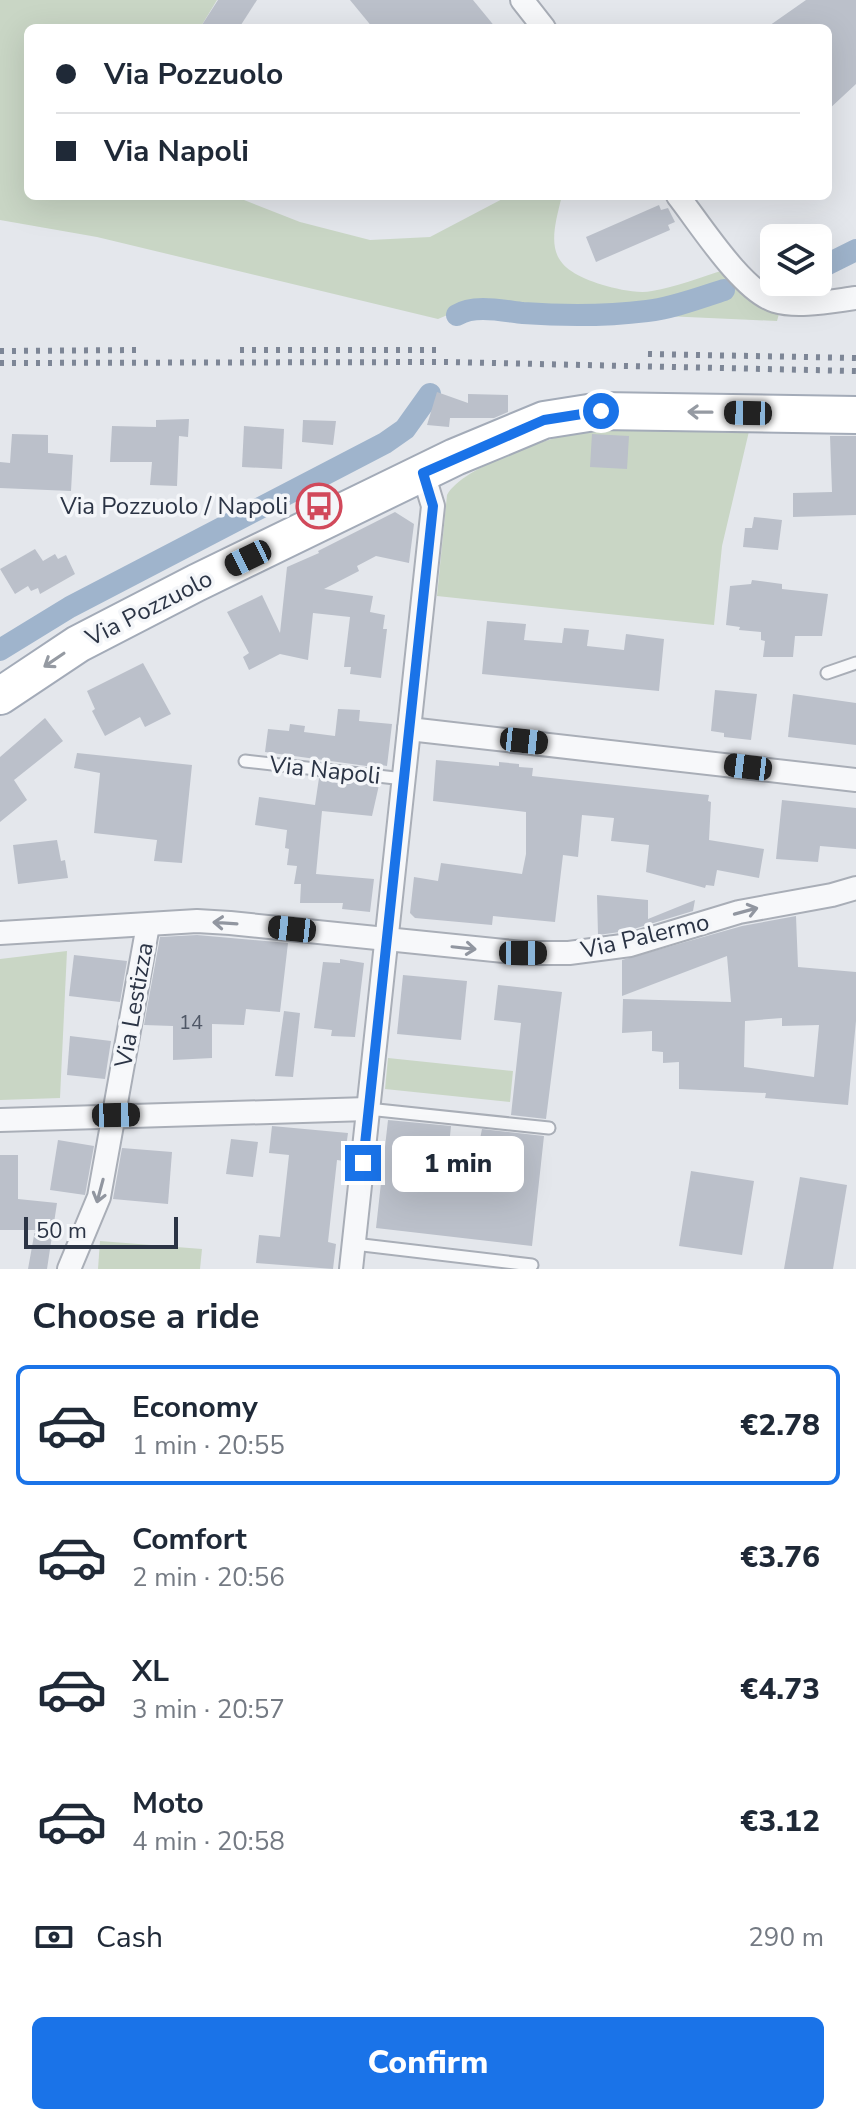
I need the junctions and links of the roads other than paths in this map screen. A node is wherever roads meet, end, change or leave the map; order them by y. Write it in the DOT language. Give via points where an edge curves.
graph roads {
  1 [pos="522,0"];
  2 [pos="541,24"];
  3 [pos="681,200"];
  4 [pos="856,282"];
  5 [pos="856,298"];
  6 [pos="803,302"];
  7 [pos="856,415"];
  8 [pos="423,473"];
  9 [pos="856,663"];
  10 [pos="827,673"];
  11 [pos="0,696"];
  12 [pos="409,729"];
  13 [pos="245,761"];
  14 [pos="404,779"];
  15 [pos="856,780"];
  16 [pos="856,888"];
  17 [pos="148,925"];
  18 [pos="0,933"];
  19 [pos="387,940"];
  20 [pos="368,1109"];
  21 [pos="116,1115"];
  22 [pos="0,1120"];
  23 [pos="549,1128"];
  24 [pos="354,1244"];
  25 [pos="532,1265"];
  26 [pos="69,1269"];
  27 [pos="351,1269"];
  1 -- 2 [label="street"];
  3 -- 6 [label="street" via="750,286 770,299"];
  4 -- 6 [label="street"];
  5 -- 6 [label="street"];
  7 -- 8 [label="main road, Via Pozzuolo, one-way" via="585,412 525,427"];
  8 -- 11 [label="main road, Via Pozzuolo, one-way" via="78,644"];
  8 -- 12 [label="street, Via Napoli" via="433,506"];
  9 -- 10 [label="lane"];
  12 -- 14 [label="street, Via Napoli"];
  12 -- 15 [label="street"];
  13 -- 14 [label="lane, Via Napoli"];
  14 -- 19 [label="street, Via Napoli"];
  19 -- 16 [label="street, Via Palermo, one-way" via="523,953 583,952"];
  17 -- 18 [label="street, Via Palermo"];
  19 -- 17 [label="street, Via Palermo, one-way" via="230,923"];
  17 -- 21 [label="street, Via Lestizza"];
  19 -- 20 [label="street, Via Napoli"];
  20 -- 21 [label="street"];
  20 -- 23 [label="lane"];
  20 -- 24 [label="street, Via Napoli"];
  21 -- 22 [label="street"];
  21 -- 26 [label="street, Via Lestizza, one-way" via="99,1197"];
  24 -- 25 [label="lane"];
  24 -- 27 [label="street, Via Napoli"];
}
